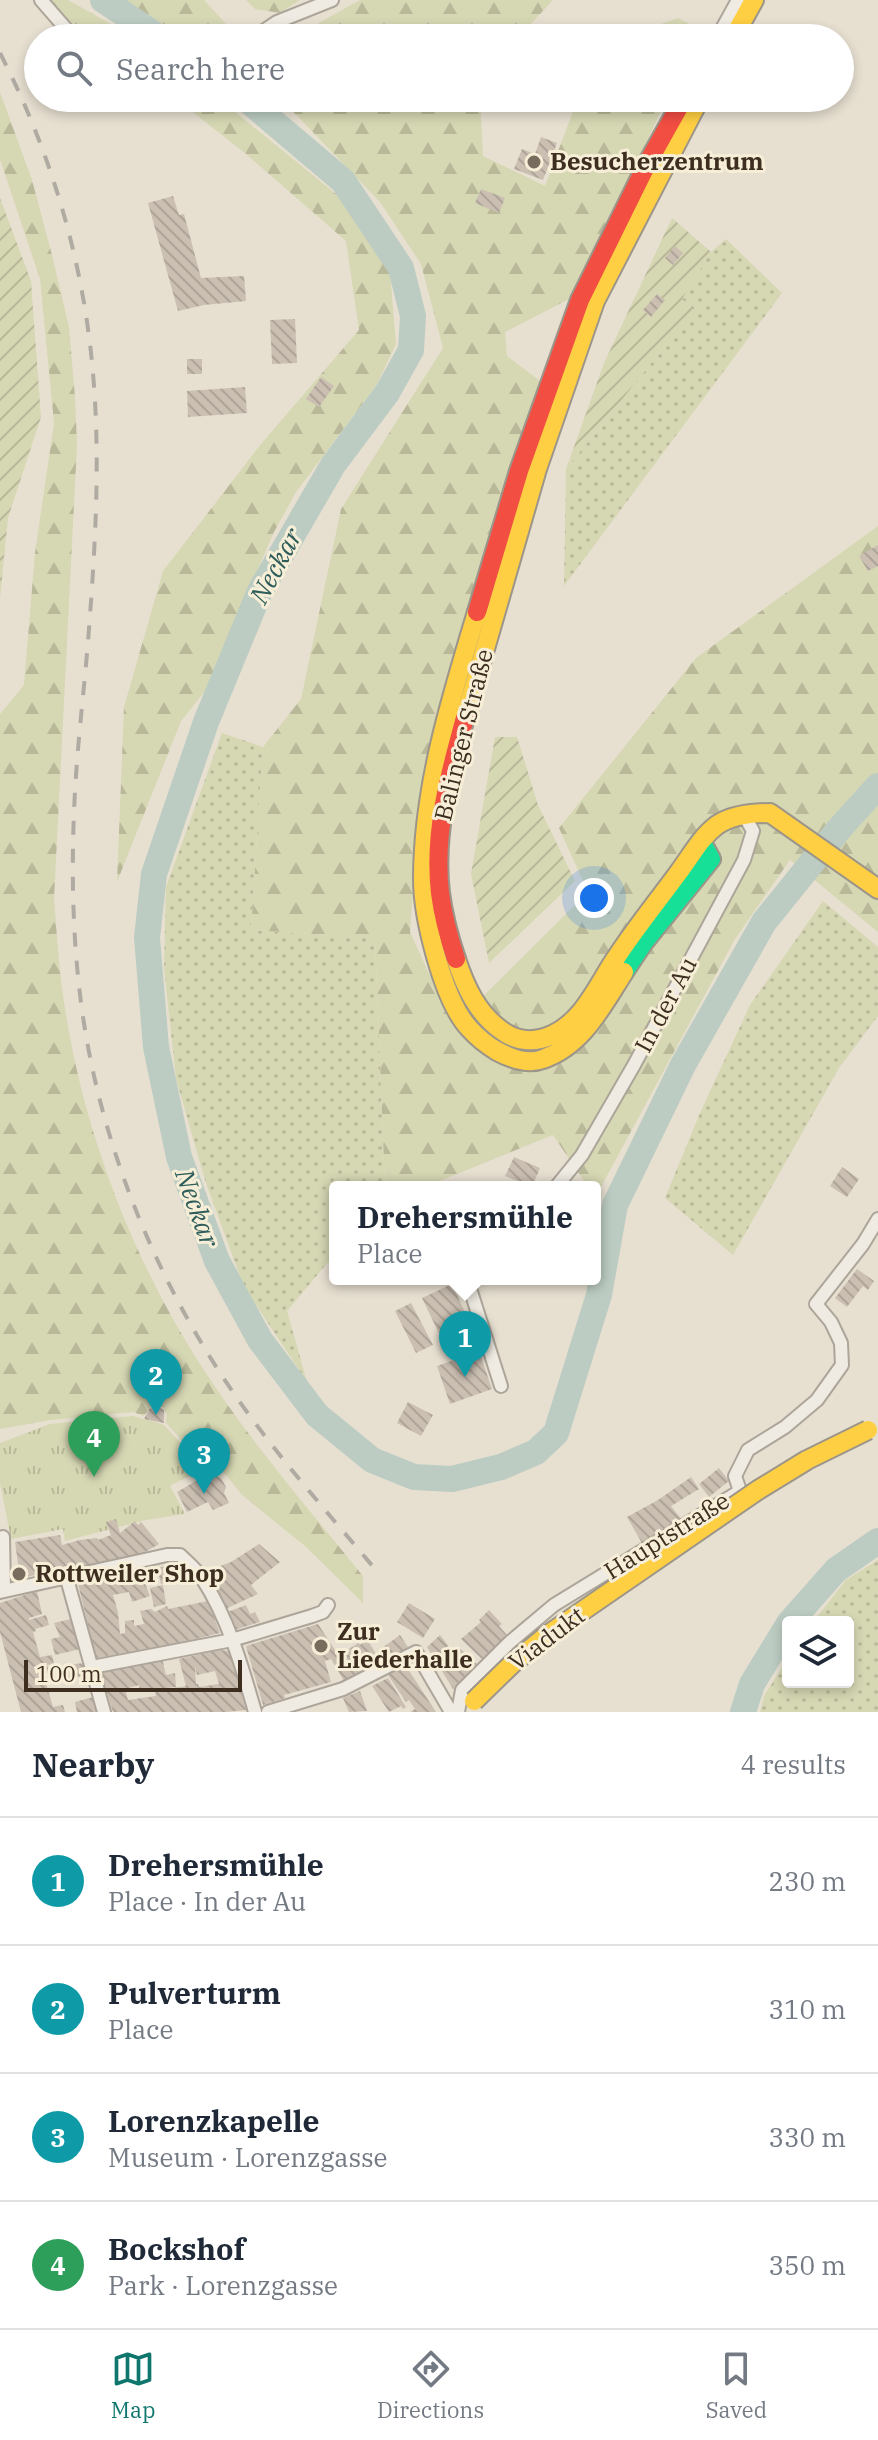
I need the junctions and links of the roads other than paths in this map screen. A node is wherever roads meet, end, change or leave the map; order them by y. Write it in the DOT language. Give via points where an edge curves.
graph roads {
  1 [pos="41,0"];
  2 [pos="332,0"];
  3 [pos="738,0"];
  4 [pos="754,0"];
  5 [pos="62,24"];
  6 [pos="274,24"];
  7 [pos="725,24"];
  8 [pos="741,24"];
  9 [pos="676,112"];
  10 [pos="693,112"];
  11 [pos="744,815"];
  12 [pos="701,841"];
  13 [pos="878,889"];
  14 [pos="561,1181"];
  15 [pos="878,1219"];
  16 [pos="469,1285"];
  17 [pos="501,1386"];
  18 [pos="873,1428"];
  19 [pos="3,1537"];
  20 [pos="67,1579"];
  21 [pos="2,1592"];
  22 [pos="328,1605"];
  23 [pos="232,1640"];
  24 [pos="92,1667"];
  25 [pos="469,1707"];
  26 [pos="104,1712"];
  27 [pos="255,1712"];
  28 [pos="268,1712"];
  29 [pos="451,1712"];
  30 [pos="458,1712"];
  1 -- 5 [label="street"];
  2 -- 6 [label="street"];
  3 -- 7 [label="street"];
  4 -- 8 [label="main road"];
  9 -- 12 [label="main road" via="580,300 519,471 429,796 423,881 433,945 467,1027 511,1059 540,1061 583,1034 644,942 711,859"];
  10 -- 12 [label="main road, Balinger Straße" via="590,314 537,469 443,800 439,888 461,976 473,1002 506,1036 525,1041 554,1034 595,992"];
  11 -- 12 [label="main road, Balinger Straße" via="719,824"];
  11 -- 13 [label="main road" via="770,813"];
  11 -- 14 [label="street, In der Au" via="753,831 744,860 627,1078"];
  15 -- 30 [label="street, Hauptstraße" via="816,1304 841,1343 842,1365 817,1400 748,1450 735,1476 740,1491 554,1605 462,1690"];
  16 -- 17 [label="street"];
  18 -- 25 [label="main road, Viadukt, bridge" via="758,1490 546,1636"];
  19 -- 21 [label="street"];
  20 -- 21 [label="street"];
  20 -- 23 [label="street" via="180,1555 201,1576"];
  20 -- 24 [label="street"];
  22 -- 23 [label="street" via="323,1612"];
  23 -- 24 [label="street"];
  23 -- 27 [label="street"];
  24 -- 26 [label="street"];
  28 -- 29 [label="street" via="343,1689 416,1652"];
}
